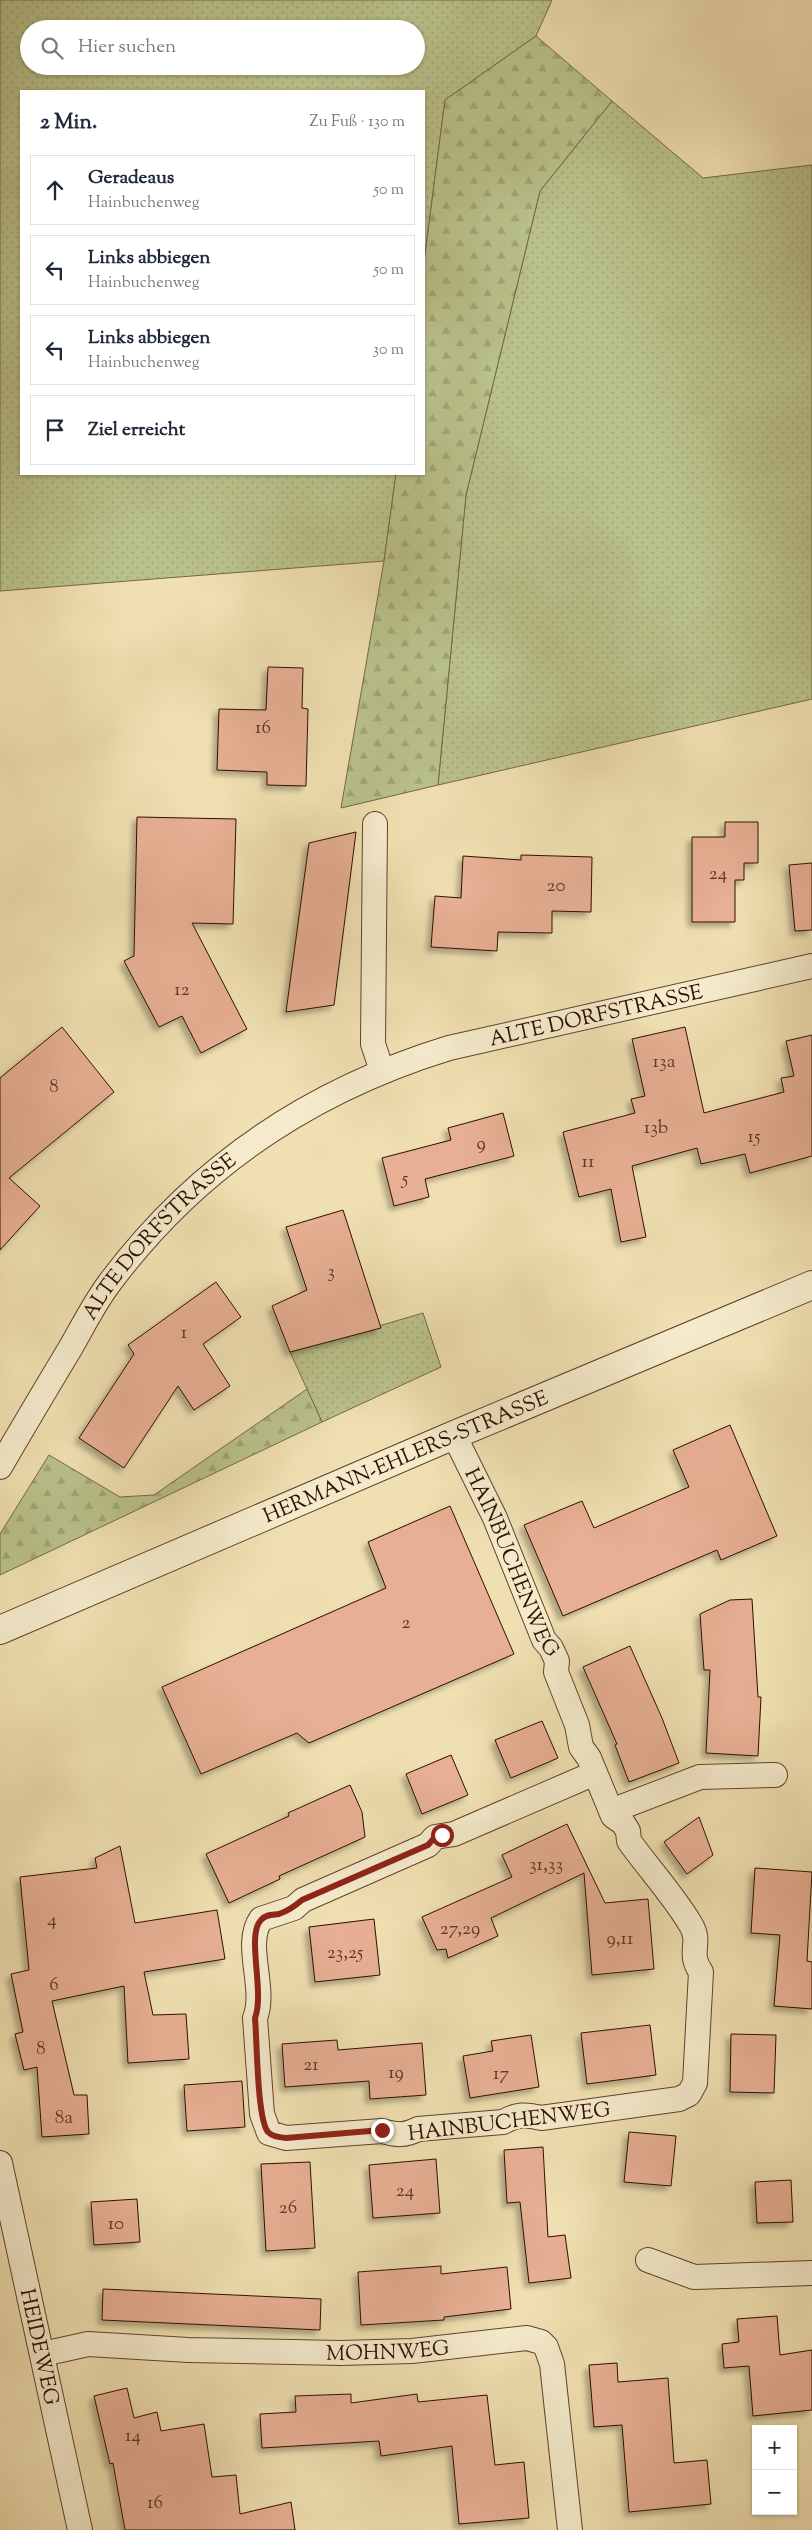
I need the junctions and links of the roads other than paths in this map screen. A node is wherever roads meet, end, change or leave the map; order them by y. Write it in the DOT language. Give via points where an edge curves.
graph roads {
  1 [pos="375,824"];
  2 [pos="812,966"];
  3 [pos="382,1071"];
  4 [pos="812,1285"];
  5 [pos="454,1435"];
  6 [pos="0,1467"];
  7 [pos="0,1630"];
  8 [pos="596,1773"];
  9 [pos="774,1775"];
  10 [pos="611,1811"];
  11 [pos="0,2163"];
  12 [pos="648,2260"];
  13 [pos="812,2273"];
  14 [pos="43,2354"];
  15 [pos="80,2530"];
  16 [pos="570,2530"];
  1 -- 3 [label="street" via="373,1044"];
  2 -- 3 [label="street, ALTE DORFSTRASSE" via="449,1048"];
  3 -- 6 [label="street, ALTE DORFSTRASSE" via="346,1086 263,1135 196,1188 160,1224 107,1287"];
  4 -- 5 [label="street, HERMANN-EHLERS-STRASSE"];
  5 -- 7 [label="street, HERMANN-EHLERS-STRASSE"];
  5 -- 8 [label="street, HAINBUCHENWEG" via="495,1518 544,1640 557,1661 556,1672 577,1725 581,1747"];
  8 -- 10 [label="street, HAINBUCHENWEG"];
  8 -- 10 [label="street, HAINBUCHENWEG" via="454,1834 435,1837 428,1845 302,1900 294,1908 261,1919 255,1931 259,2006 255,2018 262,2114 269,2133 286,2138 382,2130 394,2135 407,2134 418,2129 503,2122 528,2114 541,2118 679,2099 689,2094 695,2083 700,2012 700,1972 693,1954 695,1934 629,1841 623,1822"];
  9 -- 10 [label="street" via="700,1777"];
  11 -- 14 [label="street, HEIDEWEG"];
  12 -- 13 [label="street" via="694,2277"];
  14 -- 15 [label="street, HEIDEWEG"];
  14 -- 16 [label="street, MOHNWEG" via="88,2344 255,2352 379,2352 517,2338 534,2340 546,2347 552,2364"];
}
